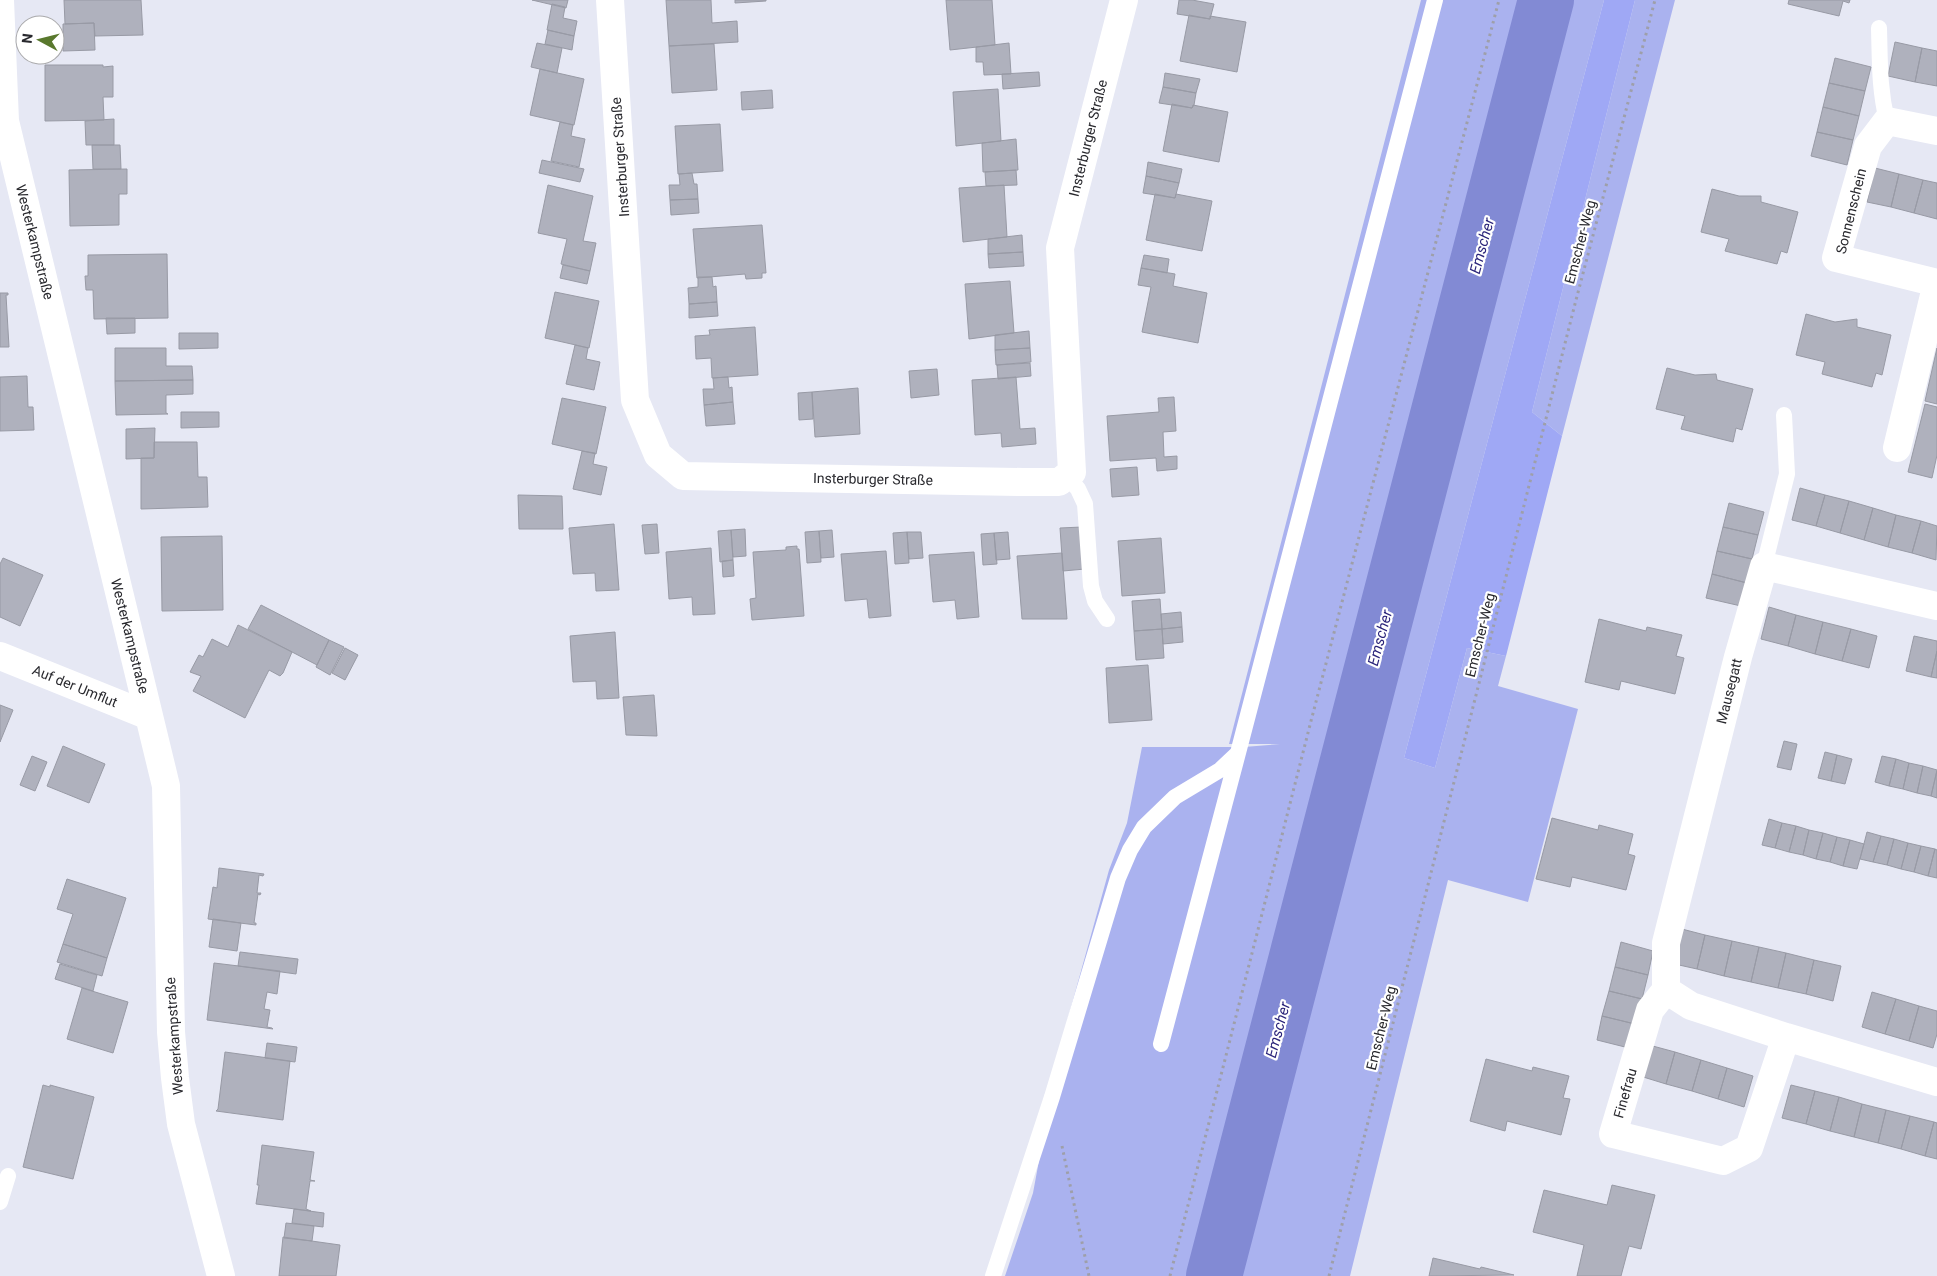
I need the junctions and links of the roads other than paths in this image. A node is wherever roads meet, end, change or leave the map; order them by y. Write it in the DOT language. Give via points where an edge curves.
graph roads {
  1 [pos="0,0"];
  2 [pos="610,0"];
  3 [pos="1124,0"];
  4 [pos="1435,0"];
  5 [pos="1879,28"];
  6 [pos="1888,120"];
  7 [pos="3,121"];
  8 [pos="1937,131"];
  9 [pos="1937,283"];
  10 [pos="1784,415"];
  11 [pos="1897,448"];
  12 [pos="1067,476"];
  13 [pos="1764,566"];
  14 [pos="1937,606"];
  15 [pos="1107,619"];
  16 [pos="0,656"];
  17 [pos="149,716"];
  18 [pos="1238,753"];
  19 [pos="1666,990"];
  20 [pos="1786,1037"];
  21 [pos="1161,1044"];
  22 [pos="1937,1082"];
  23 [pos="8,1176"];
  24 [pos="0,1202"];
  25 [pos="221,1276"];
  26 [pos="993,1276"];
  1 -- 7 [label="street, Westerkampstraße"];
  2 -- 12 [label="street, Insterburger Straße" via="635,400 658,455 683,476 1059,482"];
  3 -- 12 [label="street, Insterburger Straße" via="1060,248 1072,472"];
  4 -- 18 [label="lane"];
  5 -- 6 [label="lane" via="1880,88"];
  6 -- 8 [label="street"];
  6 -- 9 [label="street, Sonnenschein" via="1868,146 1836,258"];
  7 -- 17 [label="street, Westerkampstraße"];
  9 -- 11 [label="street, Sonnenschein"];
  10 -- 13 [label="lane" via="1787,474"];
  12 -- 15 [label="lane" via="1085,504 1094,602"];
  13 -- 14 [label="street"];
  13 -- 19 [label="street, Mausegatt" via="1666,943"];
  16 -- 17 [label="street, Auf der Umflut"];
  17 -- 25 [label="street, Westerkampstraße" via="166,786 171,1032 175,1078 181,1124"];
  18 -- 21 [label="lane"];
  18 -- 26 [label="lane" via="1220,770 1175,797 1144,827 1130,850 1118,878 1052,1097"];
  19 -- 20 [label="street" via="1691,1006"];
  19 -- 20 [label="street, Finefrau" via="1650,1010 1613,1134 1723,1161 1748,1148"];
  20 -- 22 [label="street"];
  23 -- 24 [label="lane"];
}
